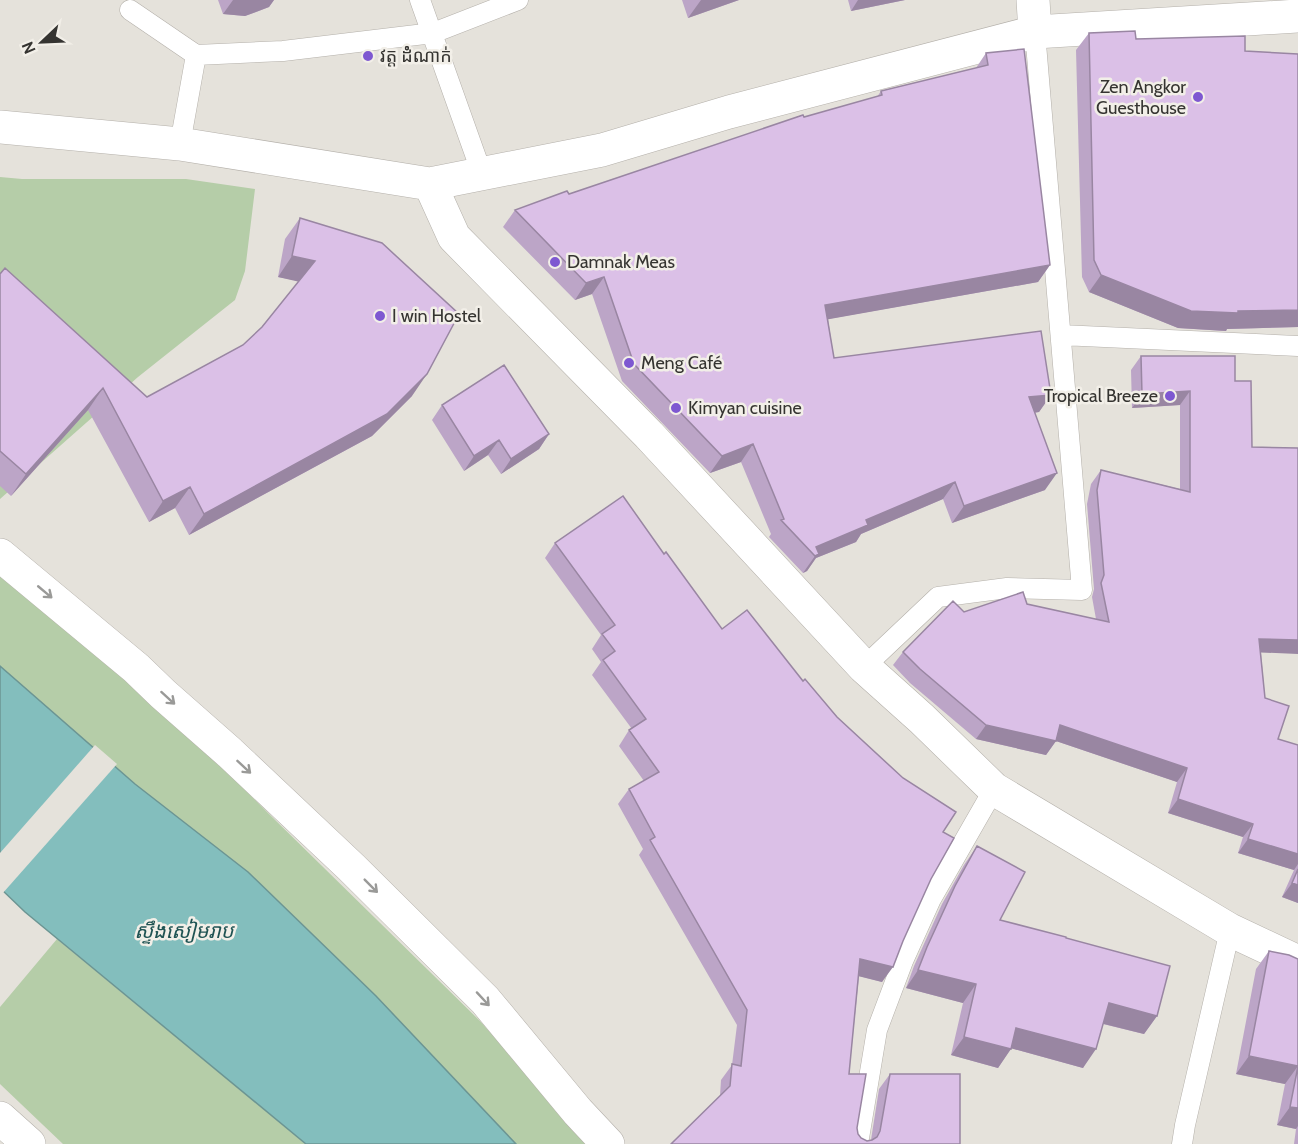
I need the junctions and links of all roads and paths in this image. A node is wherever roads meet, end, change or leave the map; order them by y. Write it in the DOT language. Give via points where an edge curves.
graph roads {
  1 [pos="420,0"];
  2 [pos="518,0"];
  3 [pos="130,10"];
  4 [pos="1034,16"];
  5 [pos="1298,16"];
  6 [pos="432,33"];
  7 [pos="196,55"];
  8 [pos="0,127"];
  9 [pos="180,144"];
  10 [pos="482,174"];
  11 [pos="430,184"];
  12 [pos="1061,335"];
  13 [pos="1298,346"];
  14 [pos="0,555"];
  15 [pos="864,667"];
  16 [pos="994,789"];
  17 [pos="1230,930"];
  18 [pos="1298,962"];
  19 [pos="0,1118"];
  20 [pos="29,1144"];
  21 [pos="608,1144"];
  22 [pos="858,1144"];
  23 [pos="1182,1144"];
  1 -- 6 [label="lane"];
  2 -- 6 [label="lane"];
  3 -- 7 [label="lane"];
  4 -- 5 [label="street"];
  4 -- 10 [label="street" via="602,150"];
  4 -- 12 [label="lane"];
  6 -- 7 [label="lane" via="283,51"];
  6 -- 10 [label="lane"];
  7 -- 9 [label="lane"];
  8 -- 9 [label="street"];
  9 -- 11 [label="street"];
  10 -- 11 [label="street"];
  11 -- 15 [label="street" via="454,237 648,435"];
  12 -- 13 [label="lane"];
  12 -- 15 [label="lane" via="1082,590 1007,588 938,597"];
  14 -- 21 [label="street, one-way" via="136,668 351,867 485,1000"];
  15 -- 16 [label="street"];
  16 -- 17 [label="street"];
  16 -- 22 [label="lane" via="931,899 903,960 877,1030"];
  17 -- 18 [label="street"];
  17 -- 23 [label="lane"];
  19 -- 20 [label="street"];
}
